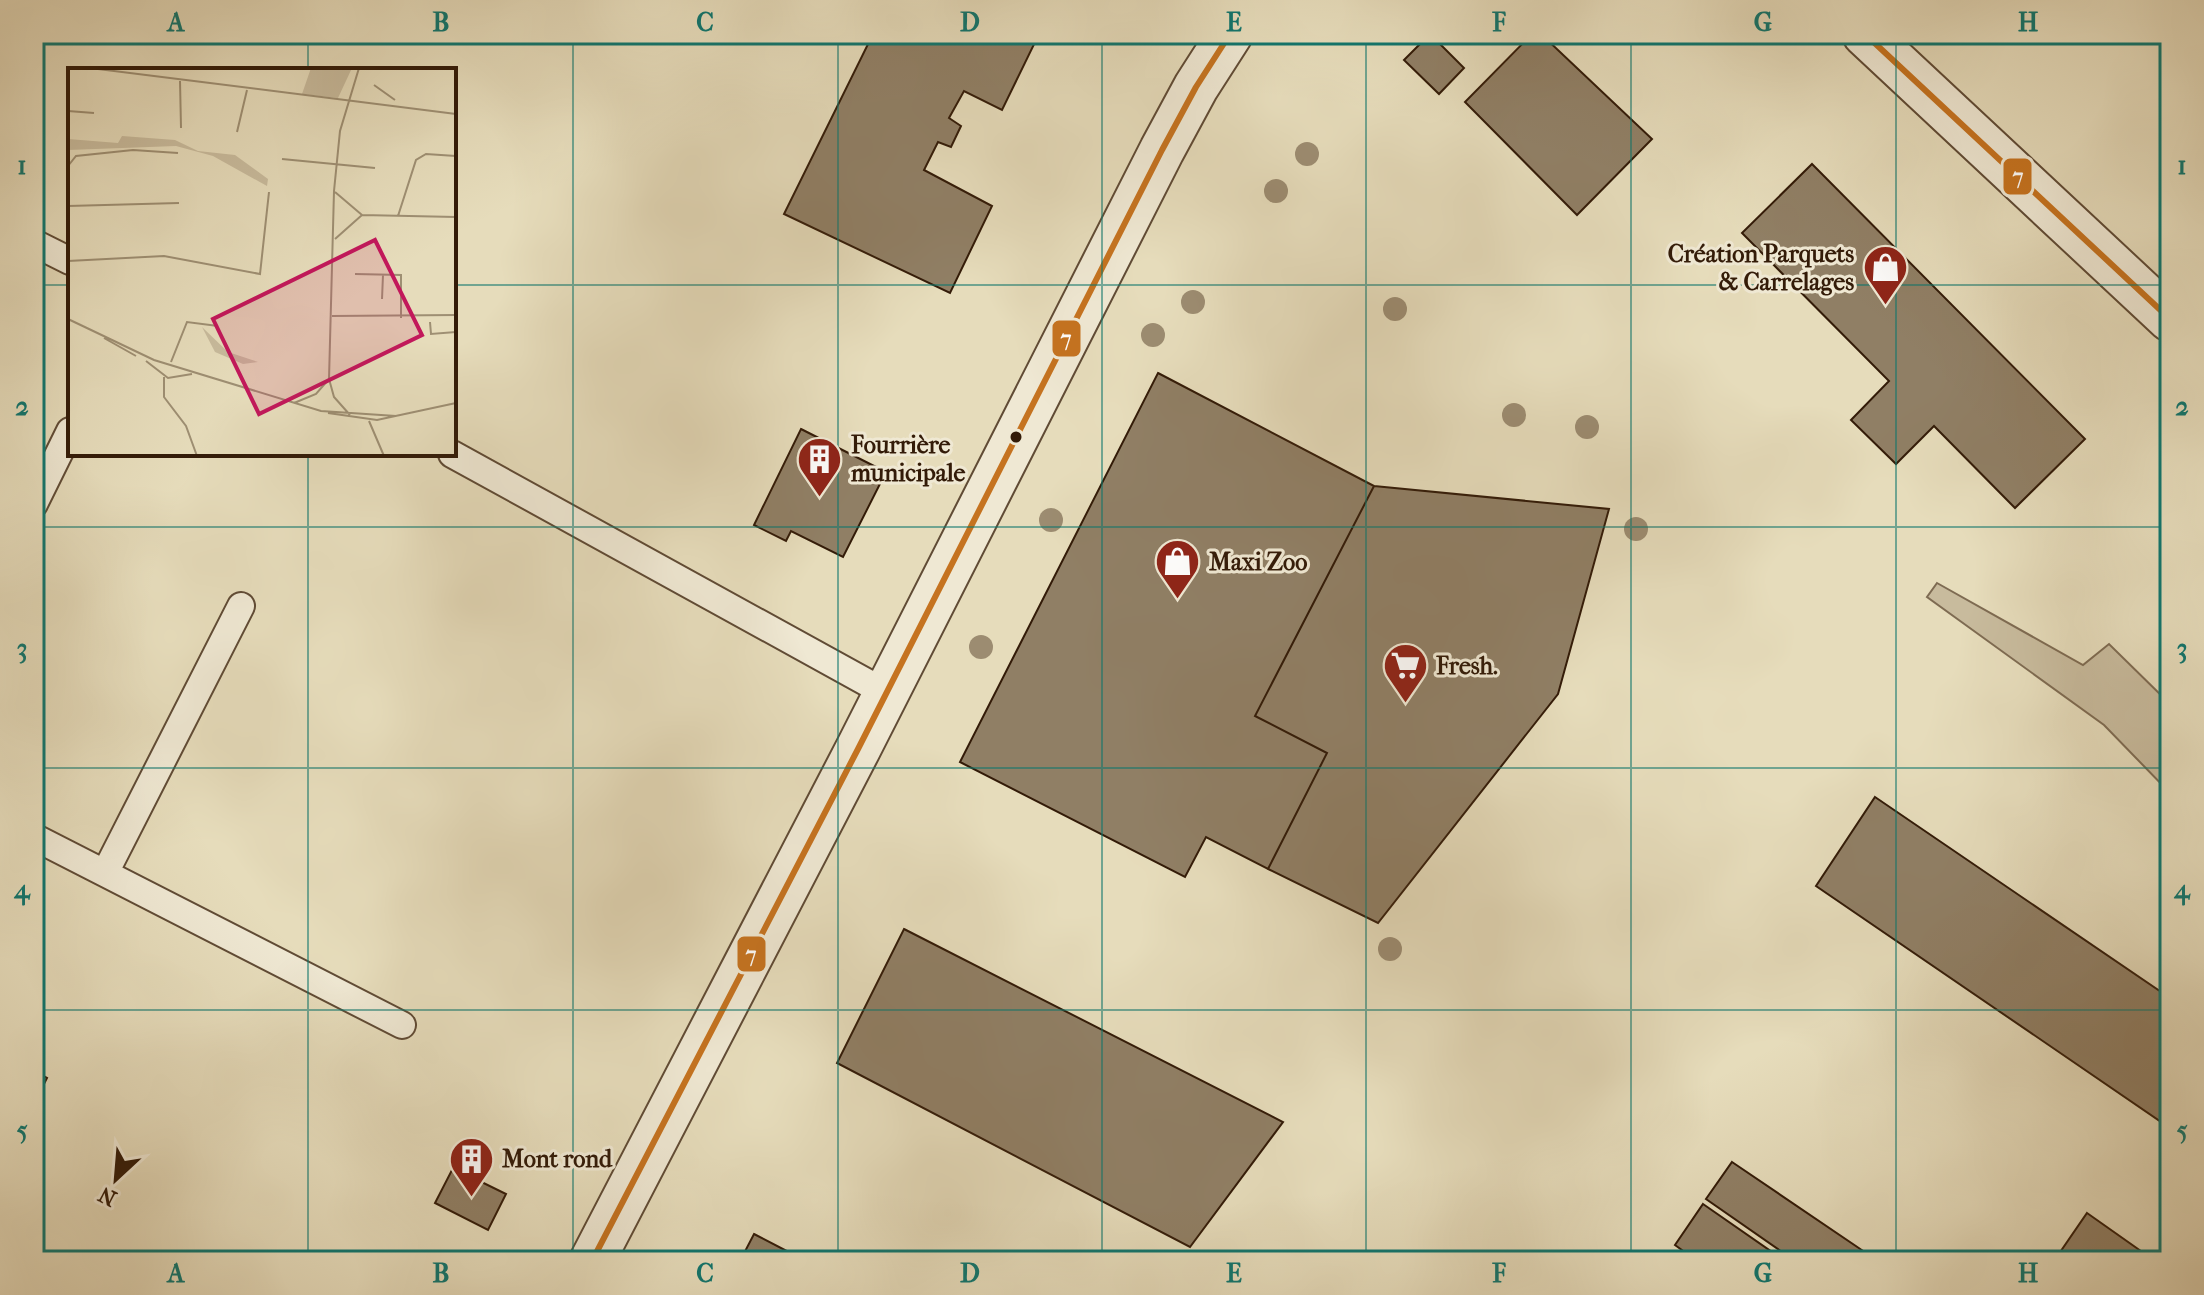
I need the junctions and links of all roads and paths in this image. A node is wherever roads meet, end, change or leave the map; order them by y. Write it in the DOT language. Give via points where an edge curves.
graph roads {
  1 [pos="1230,34"];
  2 [pos="1865,34"];
  3 [pos="34,243"];
  4 [pos="68,260"];
  5 [pos="2170,319"];
  6 [pos="68,435"];
  7 [pos="456,456"];
  8 [pos="34,504"];
  9 [pos="241,606"];
  10 [pos="886,693"];
  11 [pos="34,837"];
  12 [pos="105,873"];
  13 [pos="402,1025"];
  14 [pos="592,1261"];
  1 -- 10 [label="street" via="1162,150"];
  2 -- 5 [label="street"];
  3 -- 4 [label="lane"];
  6 -- 8 [label="lane"];
  7 -- 10 [label="lane"];
  9 -- 12 [label="lane"];
  10 -- 14 [label="street"];
  11 -- 12 [label="lane"];
  12 -- 13 [label="lane"];
}
